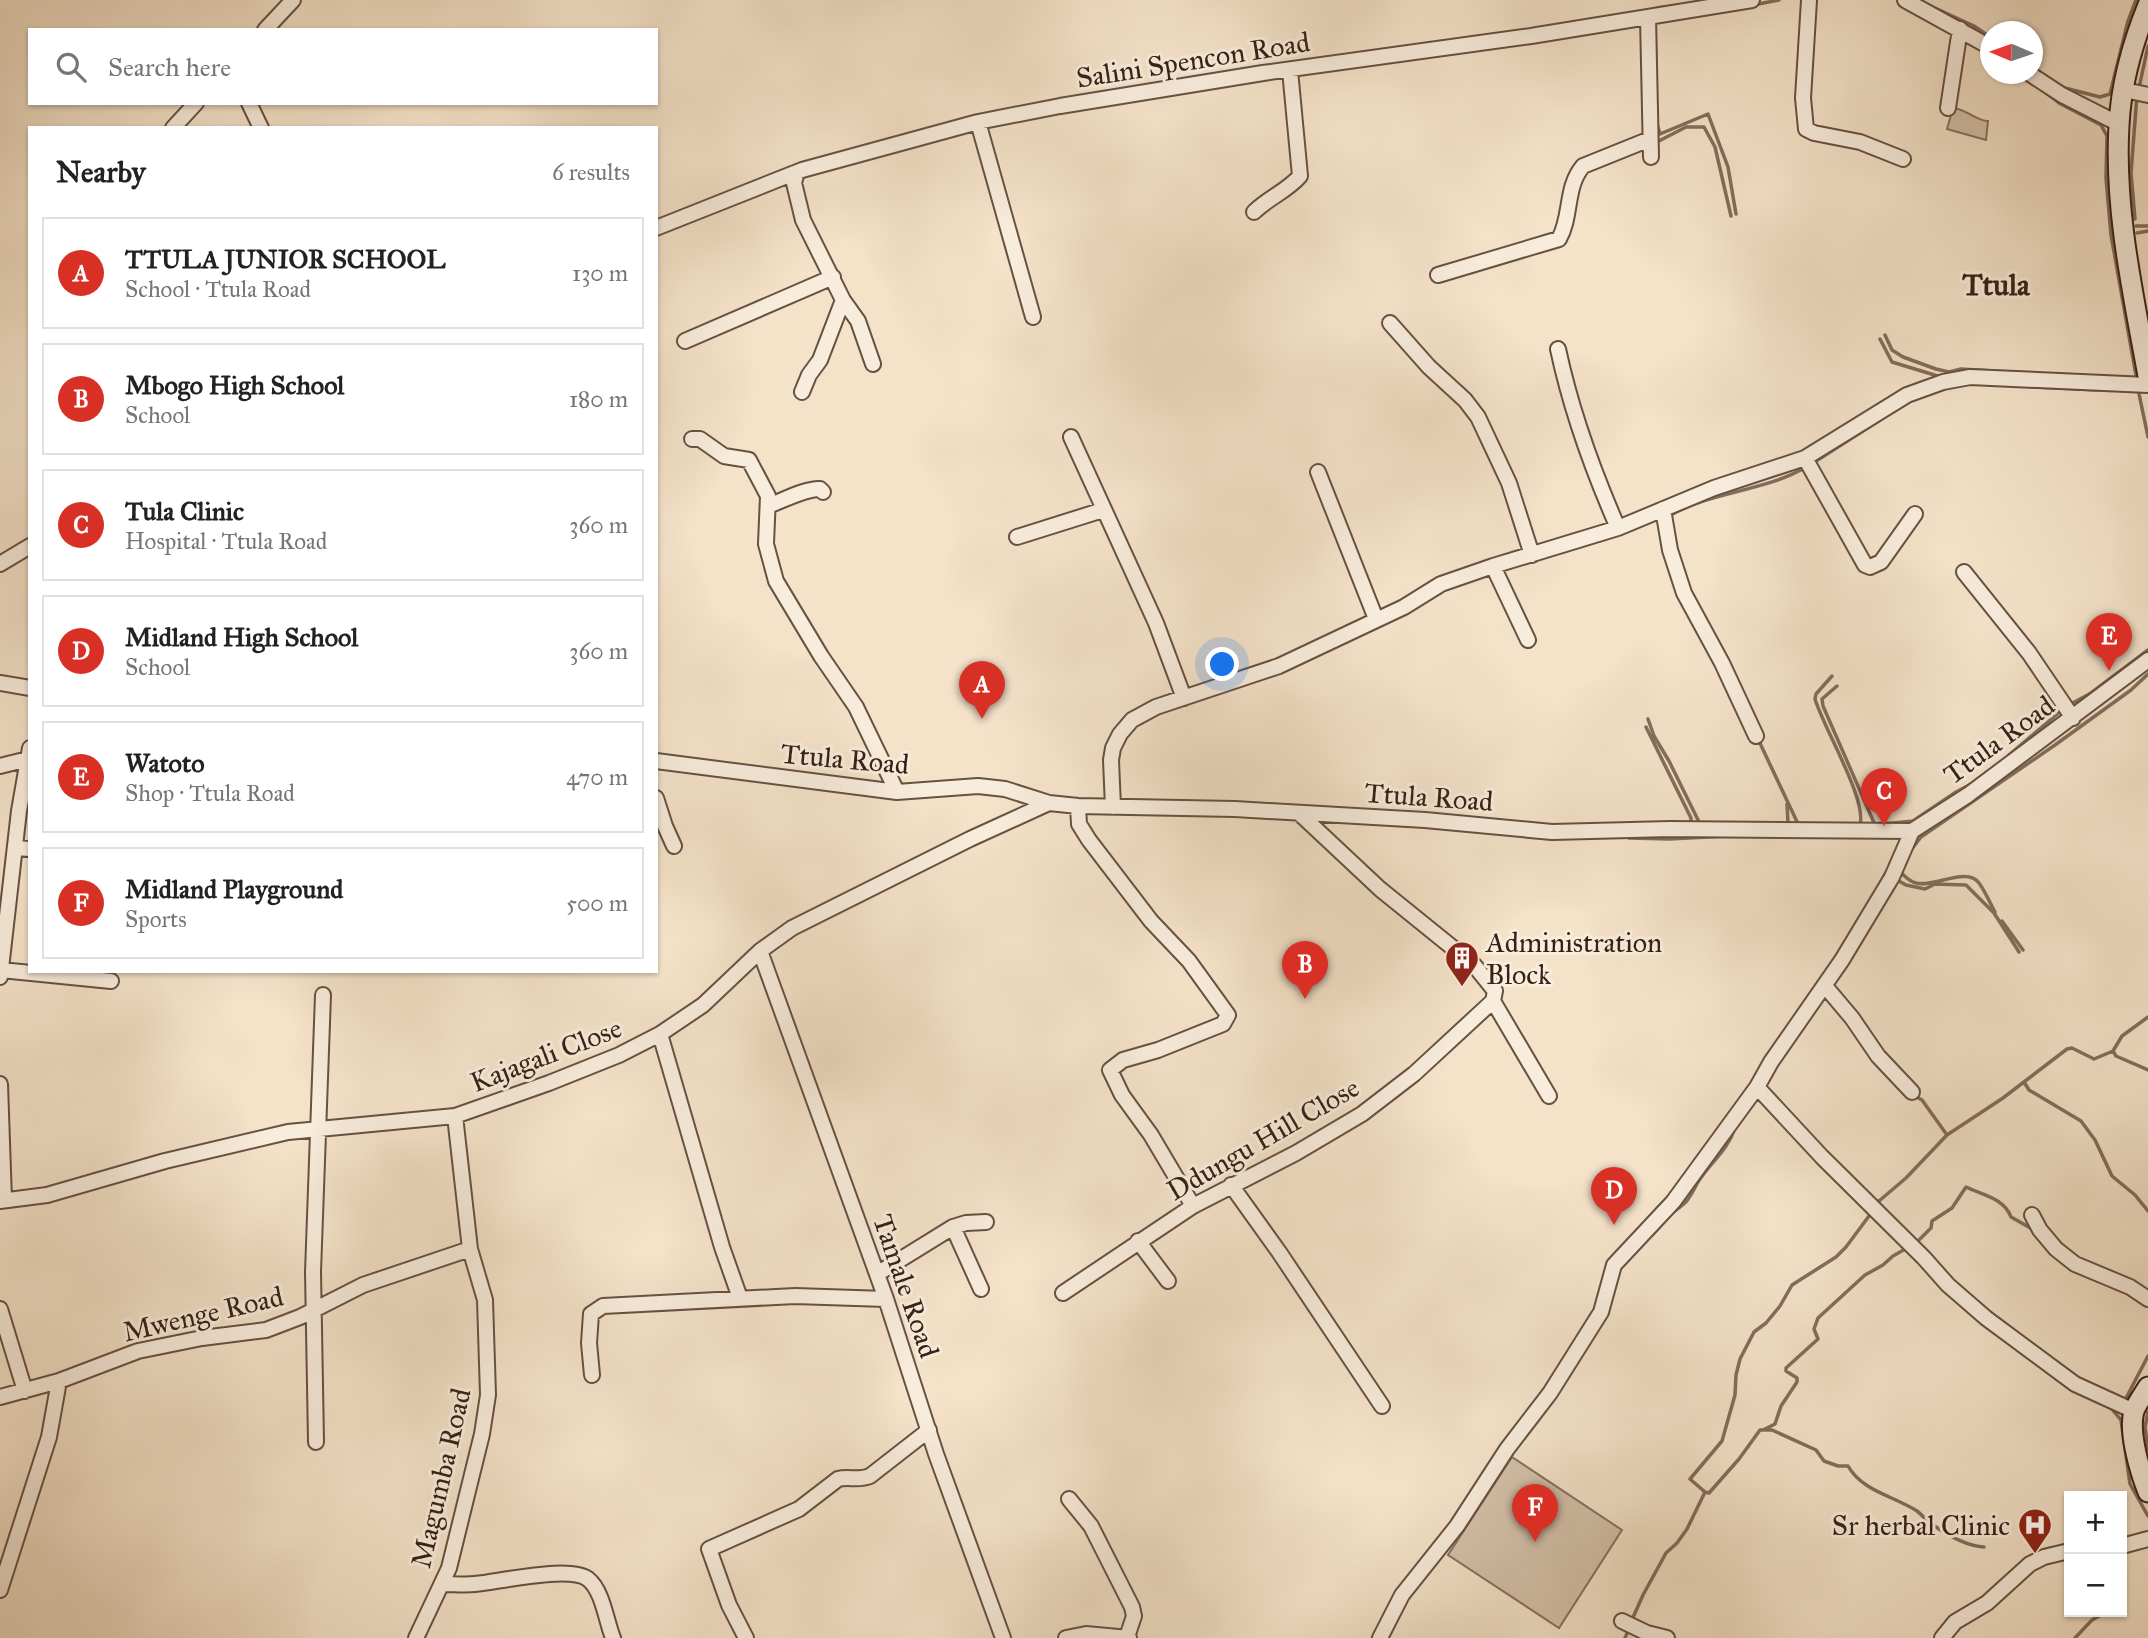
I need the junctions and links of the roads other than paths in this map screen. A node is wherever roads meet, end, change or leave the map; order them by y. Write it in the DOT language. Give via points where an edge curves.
graph roads {
  1 [pos="293,0"];
  2 [pos="1752,0"];
  3 [pos="1809,0"];
  4 [pos="1905,0"];
  5 [pos="2148,5"];
  6 [pos="1648,17"];
  7 [pos="267,28"];
  8 [pos="1960,29"];
  9 [pos="1980,41"];
  10 [pos="1290,70"];
  11 [pos="2043,83"];
  12 [pos="2124,90"];
  13 [pos="2148,95"];
  14 [pos="194,105"];
  15 [pos="250,105"];
  16 [pos="1948,108"];
  17 [pos="978,122"];
  18 [pos="2119,124"];
  19 [pos="175,126"];
  20 [pos="260,126"];
  21 [pos="1650,139"];
  22 [pos="1651,158"];
  23 [pos="1903,159"];
  24 [pos="797,172"];
  25 [pos="1254,212"];
  26 [pos="658,227"];
  27 [pos="1438,275"];
  28 [pos="833,277"];
  29 [pos="843,300"];
  30 [pos="1033,317"];
  31 [pos="1390,323"];
  32 [pos="685,341"];
  33 [pos="1558,349"];
  34 [pos="873,363"];
  35 [pos="2148,376"];
  36 [pos="2148,385"];
  37 [pos="802,392"];
  38 [pos="1071,437"];
  39 [pos="692,439"];
  40 [pos="1805,458"];
  41 [pos="1318,472"];
  42 [pos="823,492"];
  43 [pos="770,505"];
  44 [pos="1663,509"];
  45 [pos="1102,510"];
  46 [pos="1915,514"];
  47 [pos="1618,528"];
  48 [pos="1017,537"];
  49 [pos="28,548"];
  50 [pos="1532,555"];
  51 [pos="0,564"];
  52 [pos="1493,566"];
  53 [pos="1964,572"];
  54 [pos="1376,619"];
  55 [pos="1528,640"];
  56 [pos="2148,660"];
  57 [pos="0,683"];
  58 [pos="28,688"];
  59 [pos="1184,698"];
  60 [pos="2073,718"];
  61 [pos="1756,736"];
  62 [pos="28,754"];
  63 [pos="658,761"];
  64 [pos="0,766"];
  65 [pos="28,768"];
  66 [pos="897,792"];
  67 [pos="658,803"];
  68 [pos="1049,803"];
  69 [pos="1078,806"];
  70 [pos="1113,807"];
  71 [pos="1300,814"];
  72 [pos="1912,831"];
  73 [pos="674,846"];
  74 [pos="22,849"];
  75 [pos="760,951"];
  76 [pos="1,970"];
  77 [pos="28,973"];
  78 [pos="31,973"];
  79 [pos="0,977"];
  80 [pos="111,981"];
  81 [pos="1825,986"];
  82 [pos="323,995"];
  83 [pos="1493,1001"];
  84 [pos="660,1034"];
  85 [pos="0,1084"];
  86 [pos="1757,1087"];
  87 [pos="1912,1092"];
  88 [pos="1549,1096"];
  89 [pos="455,1115"];
  90 [pos="316,1128"];
  91 [pos="1231,1185"];
  92 [pos="2,1200"];
  93 [pos="1193,1206"];
  94 [pos="2032,1215"];
  95 [pos="986,1222"];
  96 [pos="953,1227"];
  97 [pos="1138,1241"];
  98 [pos="470,1249"];
  99 [pos="877,1274"];
  100 [pos="1168,1281"];
  101 [pos="981,1289"];
  102 [pos="1063,1293"];
  103 [pos="740,1298"];
  104 [pos="886,1299"];
  105 [pos="2148,1299"];
  106 [pos="0,1309"];
  107 [pos="314,1310"];
  108 [pos="592,1375"];
  109 [pos="59,1381"];
  110 [pos="2148,1387"];
  111 [pos="25,1391"];
  112 [pos="0,1397"];
  113 [pos="1382,1406"];
  114 [pos="2134,1411"];
  115 [pos="929,1430"];
  116 [pos="316,1442"];
  117 [pos="2148,1492"];
  118 [pos="1069,1499"];
  119 [pos="2148,1539"];
  120 [pos="2127,1545"];
  121 [pos="2064,1552"];
  122 [pos="443,1584"];
  123 [pos="0,1590"];
  124 [pos="1628,1624"];
  125 [pos="416,1638"];
  126 [pos="613,1638"];
  127 [pos="746,1638"];
  128 [pos="1003,1638"];
  129 [pos="1066,1638"];
  130 [pos="1128,1638"];
  131 [pos="1380,1638"];
  132 [pos="1667,1638"];
  133 [pos="1942,1638"];
  1 -- 7 [label="street"];
  2 -- 6 [label="street, Salini Spencon Road"];
  3 -- 23 [label="street" via="1803,98 1806,129 1860,142"];
  4 -- 8 [label="street"];
  5 -- 12 [label="street" via="2135,37"];
  6 -- 10 [label="street, Salini Spencon Road"];
  6 -- 21 [label="street"];
  8 -- 9 [label="street"];
  8 -- 16 [label="street"];
  10 -- 17 [label="street, Salini Spencon Road"];
  10 -- 25 [label="street" via="1300,176"];
  11 -- 18 [label="street"];
  12 -- 13 [label="street"];
  12 -- 18 [label="street"];
  14 -- 19 [label="street"];
  15 -- 20 [label="street"];
  17 -- 24 [label="street, Salini Spencon Road"];
  17 -- 30 [label="street"];
  18 -- 35 [label="street" via="2122,227"];
  21 -- 22 [label="street"];
  21 -- 27 [label="street" via="1583,166 1575,175 1559,239"];
  24 -- 26 [label="street, Salini Spencon Road"];
  24 -- 28 [label="street" via="794,183 803,220"];
  28 -- 29 [label="street"];
  28 -- 32 [label="street"];
  29 -- 34 [label="street" via="858,321"];
  29 -- 37 [label="street"];
  31 -- 50 [label="street" via="1478,417 1509,483"];
  33 -- 47 [label="street" via="1565,383"];
  36 -- 40 [label="street" via="1970,377 1943,382 1907,396"];
  38 -- 45 [label="street"];
  39 -- 43 [label="street" via="700,439 724,456 749,460"];
  40 -- 44 [label="street"];
  40 -- 46 [label="street" via="1866,565 1881,562"];
  41 -- 54 [label="street"];
  42 -- 43 [label="street" via="809,488"];
  43 -- 66 [label="street" via="766,544 776,581 856,707"];
  44 -- 47 [label="street"];
  44 -- 61 [label="street" via="1684,593"];
  45 -- 48 [label="street"];
  45 -- 59 [label="street" via="1156,623"];
  47 -- 50 [label="street"];
  49 -- 51 [label="street"];
  50 -- 52 [label="street"];
  52 -- 54 [label="street" via="1441,584"];
  52 -- 55 [label="street"];
  53 -- 60 [label="street" via="2029,653"];
  54 -- 59 [label="street" via="1279,666"];
  56 -- 60 [label="street, Ttula Road"];
  57 -- 58 [label="street"];
  59 -- 70 [label="street" via="1132,720 1120,734 1111,760"];
  60 -- 72 [label="street, Ttula Road"];
  62 -- 64 [label="street"];
  63 -- 66 [label="street, Ttula Road"];
  65 -- 74 [label="street"];
  66 -- 68 [label="street, Ttula Road" via="978,786"];
  67 -- 73 [label="street"];
  68 -- 69 [label="street, Ttula Road"];
  68 -- 75 [label="street, Kajagali Close" via="792,928"];
  69 -- 70 [label="street, Ttula Road"];
  69 -- 93 [label="street" via="1079,824 1088,839 1228,1015 1223,1024 1123,1060 1110,1070"];
  70 -- 71 [label="street, Ttula Road"];
  71 -- 72 [label="street, Ttula Road" via="1552,832"];
  71 -- 83 [label="street" via="1380,890 1474,965 1495,991"];
  72 -- 81 [label="street" via="1892,877"];
  74 -- 76 [label="street"];
  75 -- 84 [label="street, Kajagali Close" via="704,1005"];
  75 -- 99 [label="street, Tamale Road"];
  76 -- 77 [label="street"];
  76 -- 79 [label="street"];
  78 -- 80 [label="street"];
  81 -- 86 [label="street"];
  81 -- 87 [label="street"];
  82 -- 90 [label="street"];
  83 -- 88 [label="street"];
  83 -- 91 [label="street, Ddungu Hill Close" via="1362,1114"];
  84 -- 89 [label="street, Kajagali Close" via="550,1083"];
  84 -- 103 [label="street"];
  85 -- 92 [label="street"];
  86 -- 114 [label="street" via="1948,1285 1986,1318 2075,1384"];
  86 -- 131 [label="street" via="1673,1202 1614,1265 1601,1312 1457,1526 1402,1595"];
  89 -- 90 [label="street, Kajagali Close"];
  89 -- 98 [label="street, Magumba Road"];
  90 -- 92 [label="street, Kajagali Close" via="165,1161 47,1195"];
  90 -- 107 [label="street"];
  91 -- 93 [label="street, Ddungu Hill Close"];
  91 -- 113 [label="street"];
  93 -- 97 [label="street, Ddungu Hill Close"];
  94 -- 105 [label="street" via="2056,1250"];
  95 -- 96 [label="street"];
  96 -- 99 [label="street"];
  96 -- 101 [label="street"];
  97 -- 100 [label="street"];
  97 -- 102 [label="street, Ddungu Hill Close"];
  98 -- 107 [label="street, Mwenge Road" via="363,1285"];
  98 -- 122 [label="street, Magumba Road" via="485,1300 488,1395"];
  99 -- 104 [label="street, Tamale Road"];
  103 -- 104 [label="street"];
  103 -- 108 [label="street" via="596,1308 589,1323"];
  104 -- 115 [label="street, Tamale Road"];
  106 -- 111 [label="street"];
  107 -- 109 [label="street, Mwenge Road" via="266,1330 138,1351"];
  107 -- 116 [label="street"];
  109 -- 111 [label="street, Mwenge Road"];
  109 -- 123 [label="street" via="49,1437"];
  110 -- 114 [label="street"];
  111 -- 112 [label="street, Mwenge Road"];
  114 -- 117 [label="street" via="2136,1457"];
  115 -- 127 [label="street" via="870,1476 838,1479 799,1509 709,1549"];
  115 -- 128 [label="street, Tamale Road"];
  118 -- 130 [label="street" via="1091,1526 1132,1607"];
  119 -- 120 [label="street"];
  121 -- 133 [label="street" via="2030,1564 1987,1603 1955,1622"];
  122 -- 125 [label="street, Magumba Road"];
  122 -- 126 [label="street" via="568,1574 584,1577 596,1589"];
  124 -- 132 [label="street"];
  129 -- 130 [label="street" via="1086,1634"];
}
